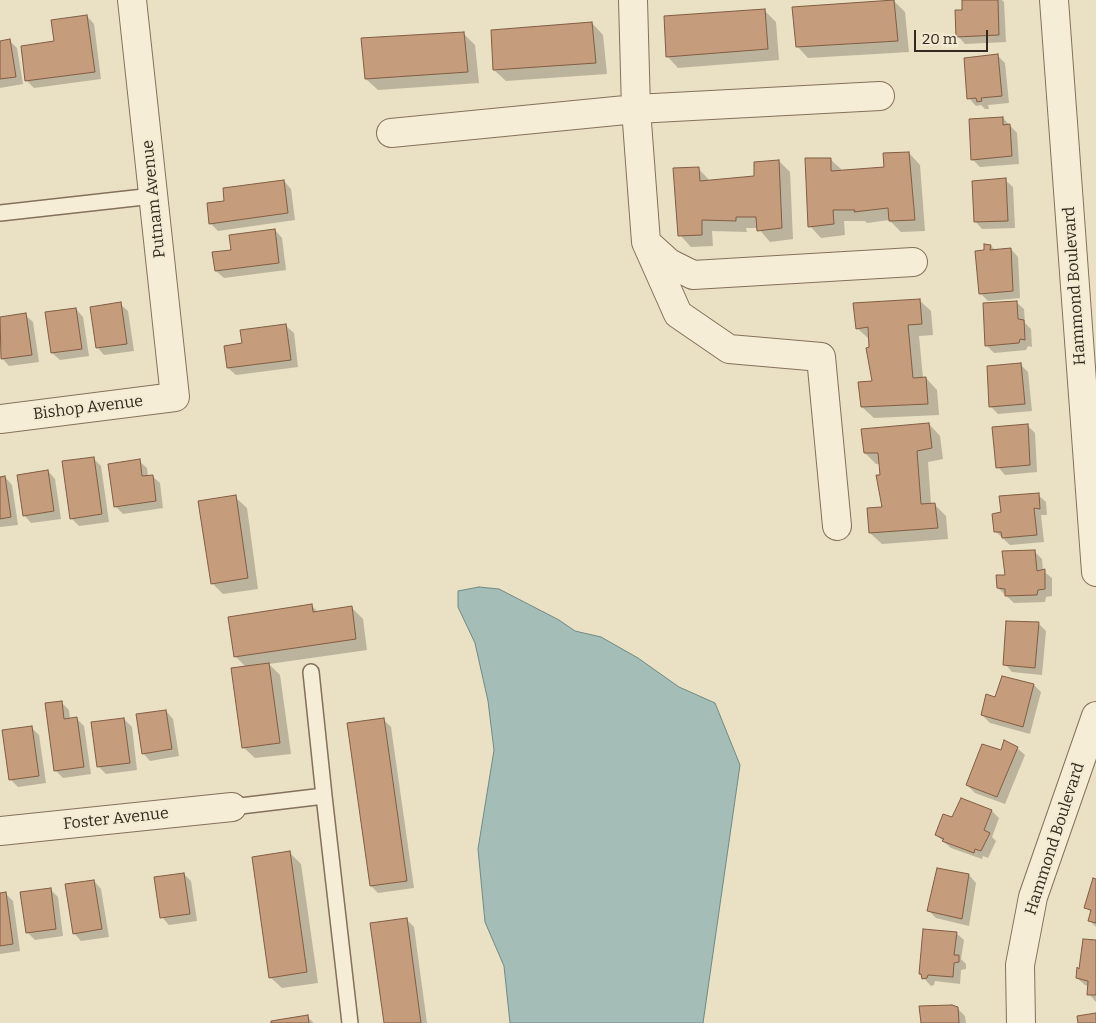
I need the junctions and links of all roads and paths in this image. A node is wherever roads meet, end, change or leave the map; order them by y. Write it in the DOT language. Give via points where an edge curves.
graph roads {
  1 [pos="132,0"];
  2 [pos="633,0"];
  3 [pos="1054,0"];
  4 [pos="880,96"];
  5 [pos="636,109"];
  6 [pos="391,133"];
  7 [pos="153,196"];
  8 [pos="0,214"];
  9 [pos="646,242"];
  10 [pos="912,262"];
  11 [pos="175,397"];
  12 [pos="0,419"];
  13 [pos="837,526"];
  14 [pos="1096,572"];
  15 [pos="311,672"];
  16 [pos="1096,716"];
  17 [pos="324,796"];
  18 [pos="232,807"];
  19 [pos="0,831"];
  20 [pos="350,1023"];
  21 [pos="1021,1023"];
  1 -- 7 [label="street, Putnam Avenue"];
  2 -- 5 [label="street"];
  3 -- 14 [label="street, Hammond Boulevard"];
  4 -- 5 [label="street"];
  5 -- 6 [label="street"];
  5 -- 9 [label="street"];
  7 -- 8 [label="lane"];
  7 -- 11 [label="street, Putnam Avenue"];
  9 -- 10 [label="street" via="669,263 693,275"];
  9 -- 13 [label="street" via="678,314 728,349 821,358"];
  11 -- 12 [label="street, Bishop Avenue"];
  15 -- 17 [label="lane"];
  16 -- 21 [label="street, Hammond Boulevard" via="1033,897 1020,965"];
  17 -- 18 [label="lane"];
  17 -- 20 [label="lane"];
  18 -- 19 [label="street, Foster Avenue"];
}
